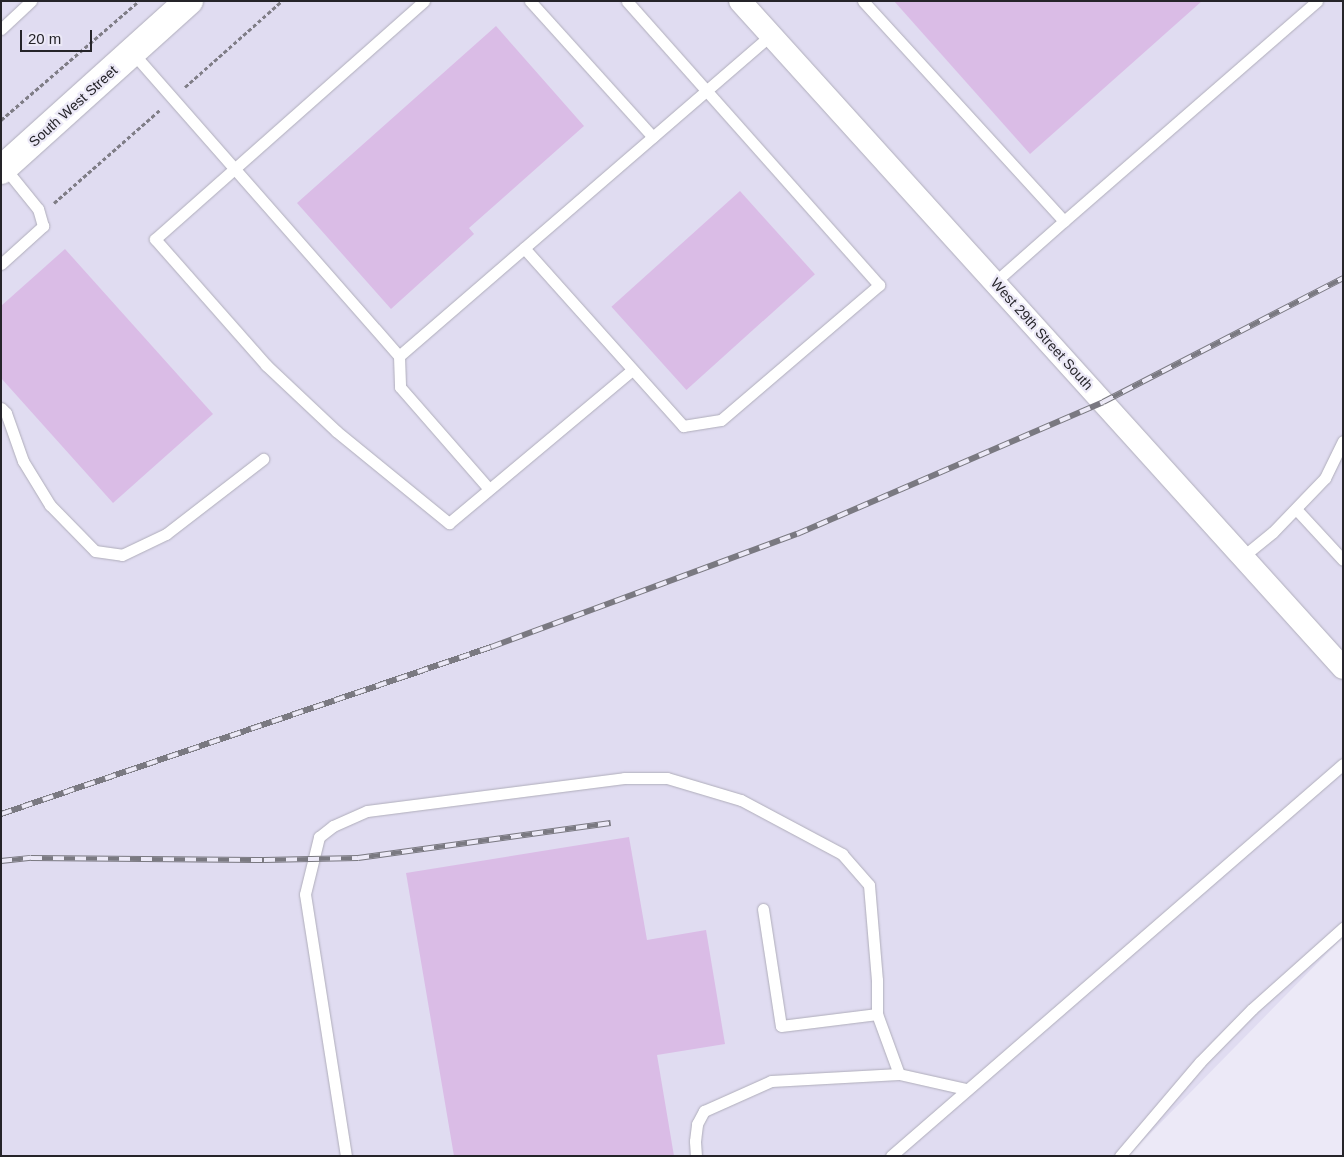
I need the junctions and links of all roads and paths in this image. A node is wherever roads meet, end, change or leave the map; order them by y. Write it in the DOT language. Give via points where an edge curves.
graph roads {
  1 [pos="31,1"];
  2 [pos="139,1"];
  3 [pos="189,1"];
  4 [pos="282,1"];
  5 [pos="424,1"];
  6 [pos="530,1"];
  7 [pos="627,1"];
  8 [pos="740,1"];
  9 [pos="863,1"];
  10 [pos="1317,1"];
  11 [pos="1,28"];
  12 [pos="771,35"];
  13 [pos="132,52"];
  14 [pos="707,90"];
  15 [pos="171,99"];
  16 [pos="1,120"];
  17 [pos="653,137"];
  18 [pos="3,169"];
  19 [pos="235,170"];
  20 [pos="40,216"];
  21 [pos="1064,221"];
  22 [pos="524,248"];
  23 [pos="1,264"];
  24 [pos="995,282"];
  25 [pos="399,356"];
  26 [pos="632,370"];
  27 [pos="1,408"];
  28 [pos="1343,441"];
  29 [pos="263,459"];
  30 [pos="489,489"];
  31 [pos="1296,509"];
  32 [pos="1241,558"];
  33 [pos="1343,560"];
  34 [pos="1343,668"];
  35 [pos="1343,764"];
  36 [pos="764,909"];
  37 [pos="1343,928"];
  38 [pos="877,1014"];
  39 [pos="900,1074"];
  40 [pos="966,1089"];
  41 [pos="346,1156"];
  42 [pos="696,1156"];
  43 [pos="891,1156"];
  44 [pos="1120,1156"];
  1 -- 11 [label="lane"];
  2 -- 16 [label="path"];
  3 -- 13 [label="street, South West Street"];
  4 -- 15 [label="path"];
  5 -- 19 [label="lane"];
  6 -- 17 [label="lane"];
  7 -- 14 [label="lane"];
  8 -- 12 [label="street, West 29th Street South"];
  9 -- 21 [label="lane"];
  10 -- 21 [label="lane"];
  12 -- 14 [label="lane"];
  12 -- 24 [label="street, West 29th Street South"];
  13 -- 15 [label="lane"];
  13 -- 18 [label="street, South West Street"];
  14 -- 17 [label="lane"];
  14 -- 26 [label="lane" via="879,285 721,420 683,426"];
  15 -- 19 [label="lane"];
  15 -- 20 [label="path"];
  17 -- 22 [label="lane"];
  18 -- 20 [label="lane" via="38,209"];
  19 -- 25 [label="lane"];
  19 -- 30 [label="lane" via="155,240 266,365 336,431 449,522"];
  20 -- 23 [label="lane" via="43,226"];
  21 -- 24 [label="lane"];
  22 -- 25 [label="lane"];
  22 -- 26 [label="lane"];
  24 -- 32 [label="street, West 29th Street South"];
  25 -- 30 [label="lane" via="400,387"];
  26 -- 30 [label="lane"];
  27 -- 29 [label="lane" via="6,413 23,462 50,505 95,551 122,555 166,534"];
  28 -- 31 [label="lane" via="1325,478"];
  31 -- 32 [label="lane"];
  31 -- 33 [label="lane"];
  32 -- 34 [label="street, West 29th Street South"];
  35 -- 40 [label="lane"];
  36 -- 38 [label="lane" via="780,1026"];
  37 -- 44 [label="lane" via="1252,1009 1200,1062"];
  38 -- 39 [label="lane"];
  38 -- 41 [label="lane" via="869,885 842,854 741,800 667,778 624,778 367,811 333,826 319,837 305,894"];
  39 -- 40 [label="lane"];
  39 -- 42 [label="lane" via="771,1081 704,1111 697,1124"];
  40 -- 43 [label="lane"];
}
